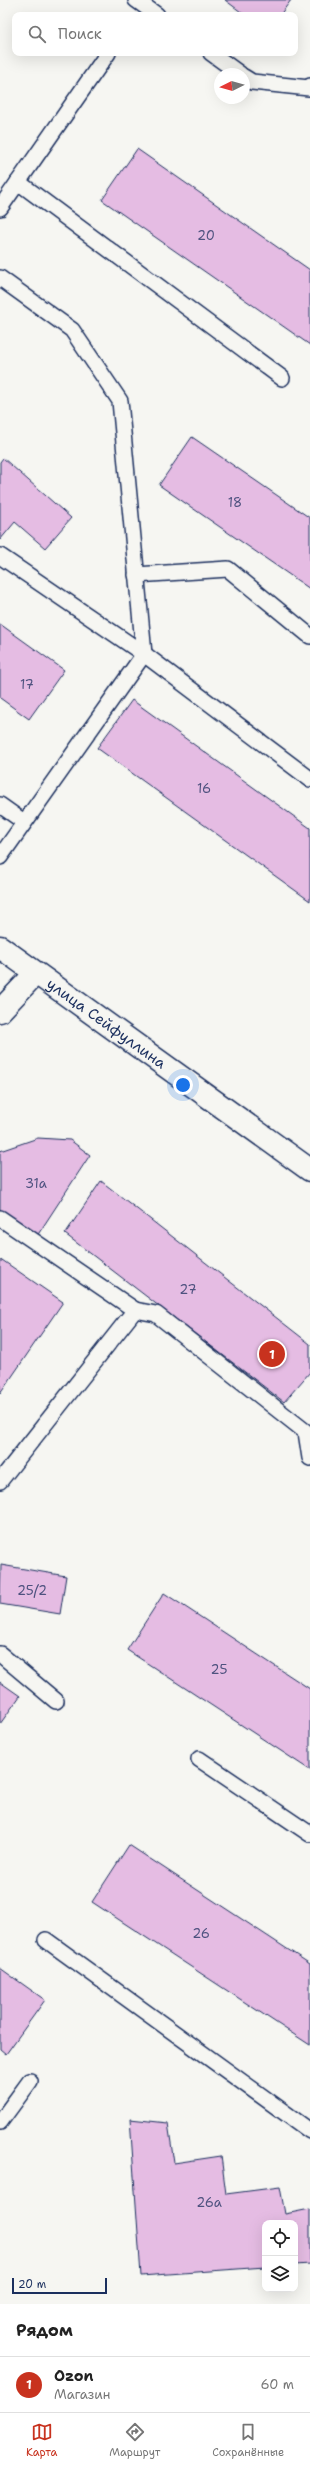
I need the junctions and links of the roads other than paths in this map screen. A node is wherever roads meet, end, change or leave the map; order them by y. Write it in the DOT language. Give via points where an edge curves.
graph roads {
  1 [pos="137,6"];
  2 [pos="150,12"];
  3 [pos="106,56"];
  4 [pos="214,56"];
  5 [pos="231,68"];
  6 [pos="250,81"];
  7 [pos="310,87"];
  8 [pos="18,182"];
  9 [pos="0,208"];
  10 [pos="0,278"];
  11 [pos="282,378"];
  12 [pos="0,556"];
  13 [pos="136,575"];
  14 [pos="310,636"];
  15 [pos="144,654"];
  16 [pos="310,777"];
  17 [pos="0,805"];
  18 [pos="24,822"];
  19 [pos="0,857"];
  20 [pos="0,947"];
  21 [pos="35,974"];
  22 [pos="0,1011"];
  23 [pos="310,1170"];
  24 [pos="0,1218"];
  25 [pos="134,1310"];
  26 [pos="310,1458"];
  27 [pos="0,1481"];
  28 [pos="0,1654"];
  29 [pos="56,1701"];
  30 [pos="199,1759"];
  31 [pos="310,1834"];
  32 [pos="46,1940"];
  33 [pos="30,2081"];
  34 [pos="0,2122"];
  35 [pos="310,2131"];
  1 -- 2 [label="lane"];
  3 -- 8 [label="lane"];
  4 -- 5 [label="lane"];
  6 -- 7 [label="lane"];
  8 -- 9 [label="lane"];
  8 -- 11 [label="lane"];
  10 -- 13 [label="lane" via="72,330 120,401"];
  12 -- 15 [label="lane"];
  13 -- 14 [label="lane" via="228,569"];
  13 -- 15 [label="lane"];
  15 -- 16 [label="lane"];
  15 -- 18 [label="lane"];
  17 -- 18 [label="lane"];
  18 -- 19 [label="lane"];
  20 -- 21 [label="street, улица Сейфуллина"];
  21 -- 22 [label="street"];
  21 -- 23 [label="street, улица Сейфуллина"];
  24 -- 25 [label="lane"];
  25 -- 26 [label="lane" via="156,1314 306,1432"];
  25 -- 27 [label="lane"];
  28 -- 29 [label="lane"];
  30 -- 31 [label="lane"];
  32 -- 35 [label="lane"];
  33 -- 34 [label="lane"];
}
